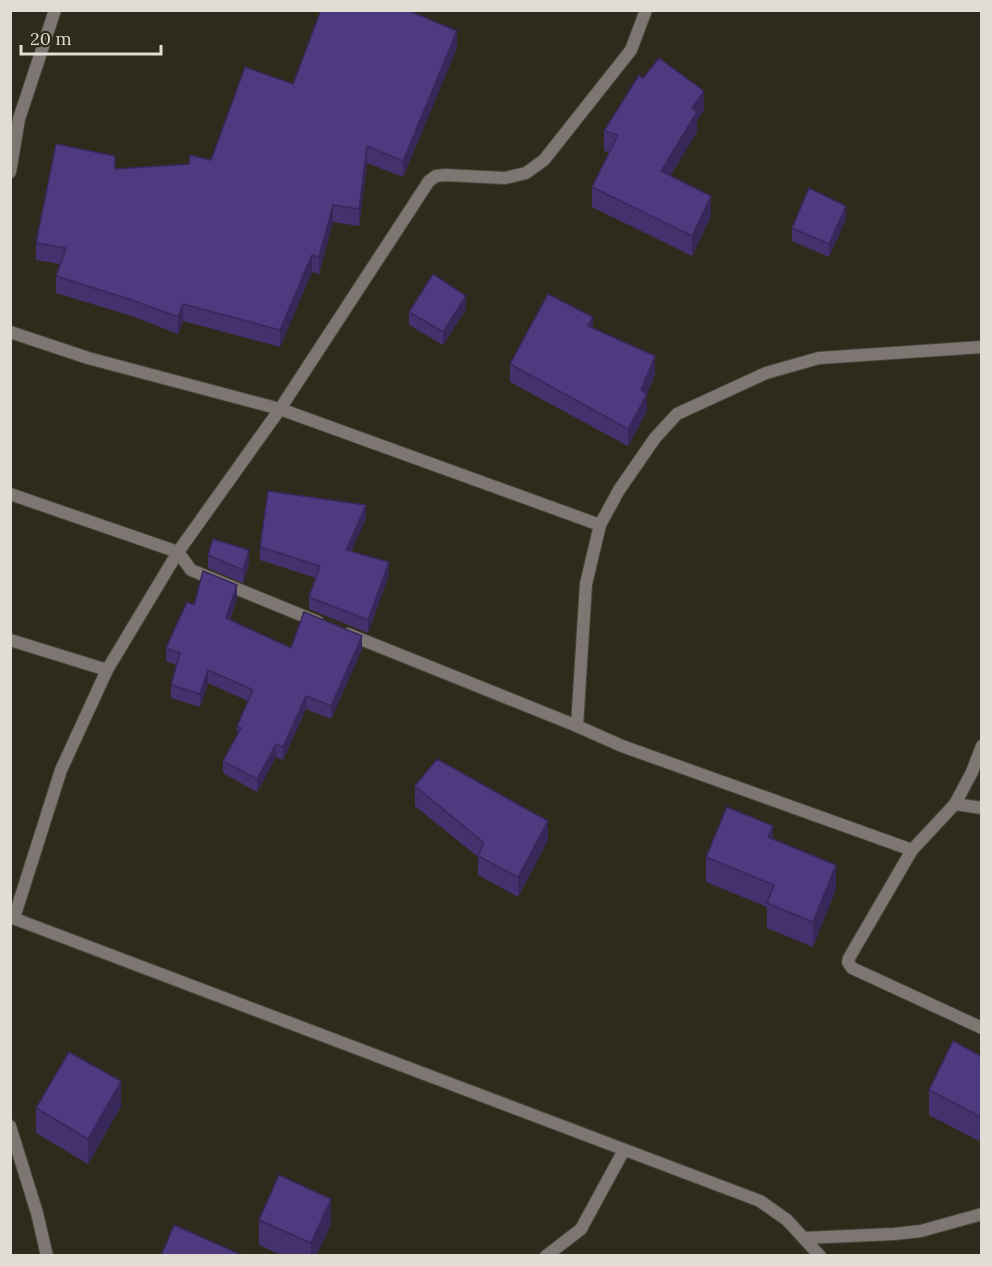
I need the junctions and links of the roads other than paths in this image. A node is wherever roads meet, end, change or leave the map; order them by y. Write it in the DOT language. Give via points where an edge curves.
graph roads {
  1 [pos="55,10"];
  2 [pos="646,10"];
  3 [pos="10,172"];
  4 [pos="10,332"];
  5 [pos="981,348"];
  6 [pos="280,409"];
  7 [pos="10,495"];
  8 [pos="600,525"];
  9 [pos="178,552"];
  10 [pos="10,640"];
  11 [pos="107,670"];
  12 [pos="577,726"];
  13 [pos="981,746"];
  14 [pos="955,804"];
  15 [pos="981,808"];
  16 [pos="912,850"];
  17 [pos="12,917"];
  18 [pos="981,1028"];
  19 [pos="10,1126"];
  20 [pos="624,1150"];
  21 [pos="981,1214"];
  22 [pos="804,1238"];
  23 [pos="47,1256"];
  24 [pos="546,1256"];
  25 [pos="820,1256"];
  1 -- 3 [label="street" via="19,119"];
  2 -- 6 [label="street" via="630,50 544,160 526,173 505,178 445,175 429,181"];
  4 -- 6 [label="street" via="88,358"];
  5 -- 8 [label="street" via="819,358 766,373 677,414 655,438"];
  6 -- 8 [label="street"];
  6 -- 9 [label="street"];
  7 -- 9 [label="street"];
  8 -- 12 [label="street" via="586,584"];
  9 -- 11 [label="street"];
  9 -- 12 [label="street" via="191,570"];
  10 -- 11 [label="street"];
  11 -- 17 [label="street" via="62,770"];
  12 -- 16 [label="street" via="622,746"];
  13 -- 14 [label="street"];
  14 -- 15 [label="street"];
  14 -- 16 [label="street"];
  16 -- 18 [label="street" via="848,962 852,968"];
  17 -- 20 [label="street"];
  19 -- 23 [label="street"];
  20 -- 22 [label="street" via="760,1201"];
  20 -- 24 [label="street" via="581,1229"];
  21 -- 22 [label="street" via="921,1232"];
  22 -- 25 [label="street"];
}
